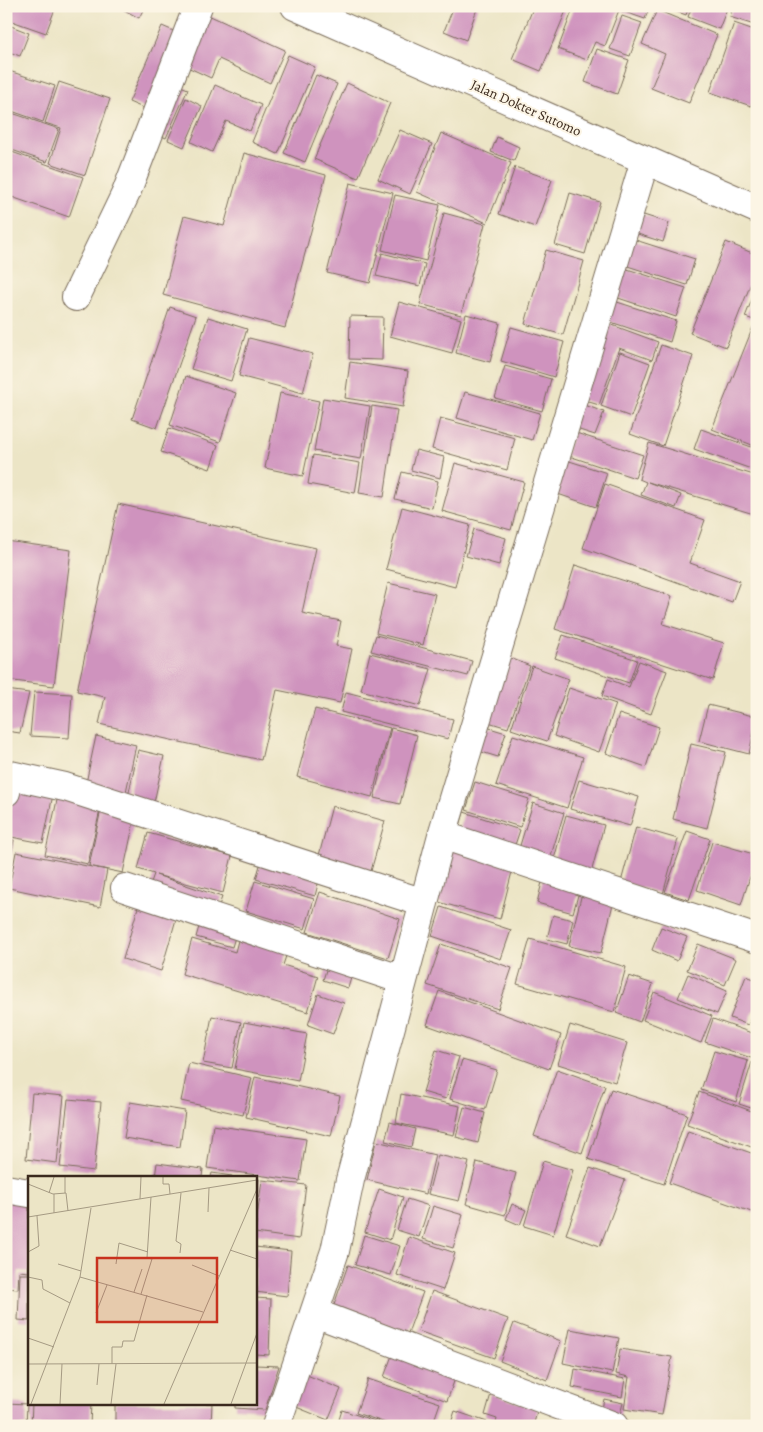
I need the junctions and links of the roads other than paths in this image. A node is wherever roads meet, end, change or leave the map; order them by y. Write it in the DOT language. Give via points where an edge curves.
graph roads {
  1 [pos="198,6"];
  2 [pos="295,6"];
  3 [pos="645,160"];
  4 [pos="757,209"];
  5 [pos="76,297"];
  6 [pos="6,792"];
  7 [pos="442,835"];
  8 [pos="125,888"];
  9 [pos="424,904"];
  10 [pos="757,939"];
  11 [pos="403,980"];
  12 [pos="6,1189"];
  13 [pos="28,1193"];
  14 [pos="315,1313"];
  15 [pos="276,1426"];
  16 [pos="614,1426"];
  1 -- 5 [label="street" via="126,193"];
  2 -- 3 [label="street, Jalan Dokter Sutomo"];
  3 -- 4 [label="street, Jalan Dokter Sutomo"];
  3 -- 7 [label="street"];
  6 -- 9 [label="street" via="10,775 65,787"];
  7 -- 9 [label="street"];
  7 -- 10 [label="street"];
  8 -- 11 [label="street"];
  9 -- 11 [label="street"];
  11 -- 14 [label="street" via="350,1180 335,1251"];
  12 -- 13 [label="street"];
  14 -- 15 [label="street"];
  14 -- 16 [label="street"];
}
